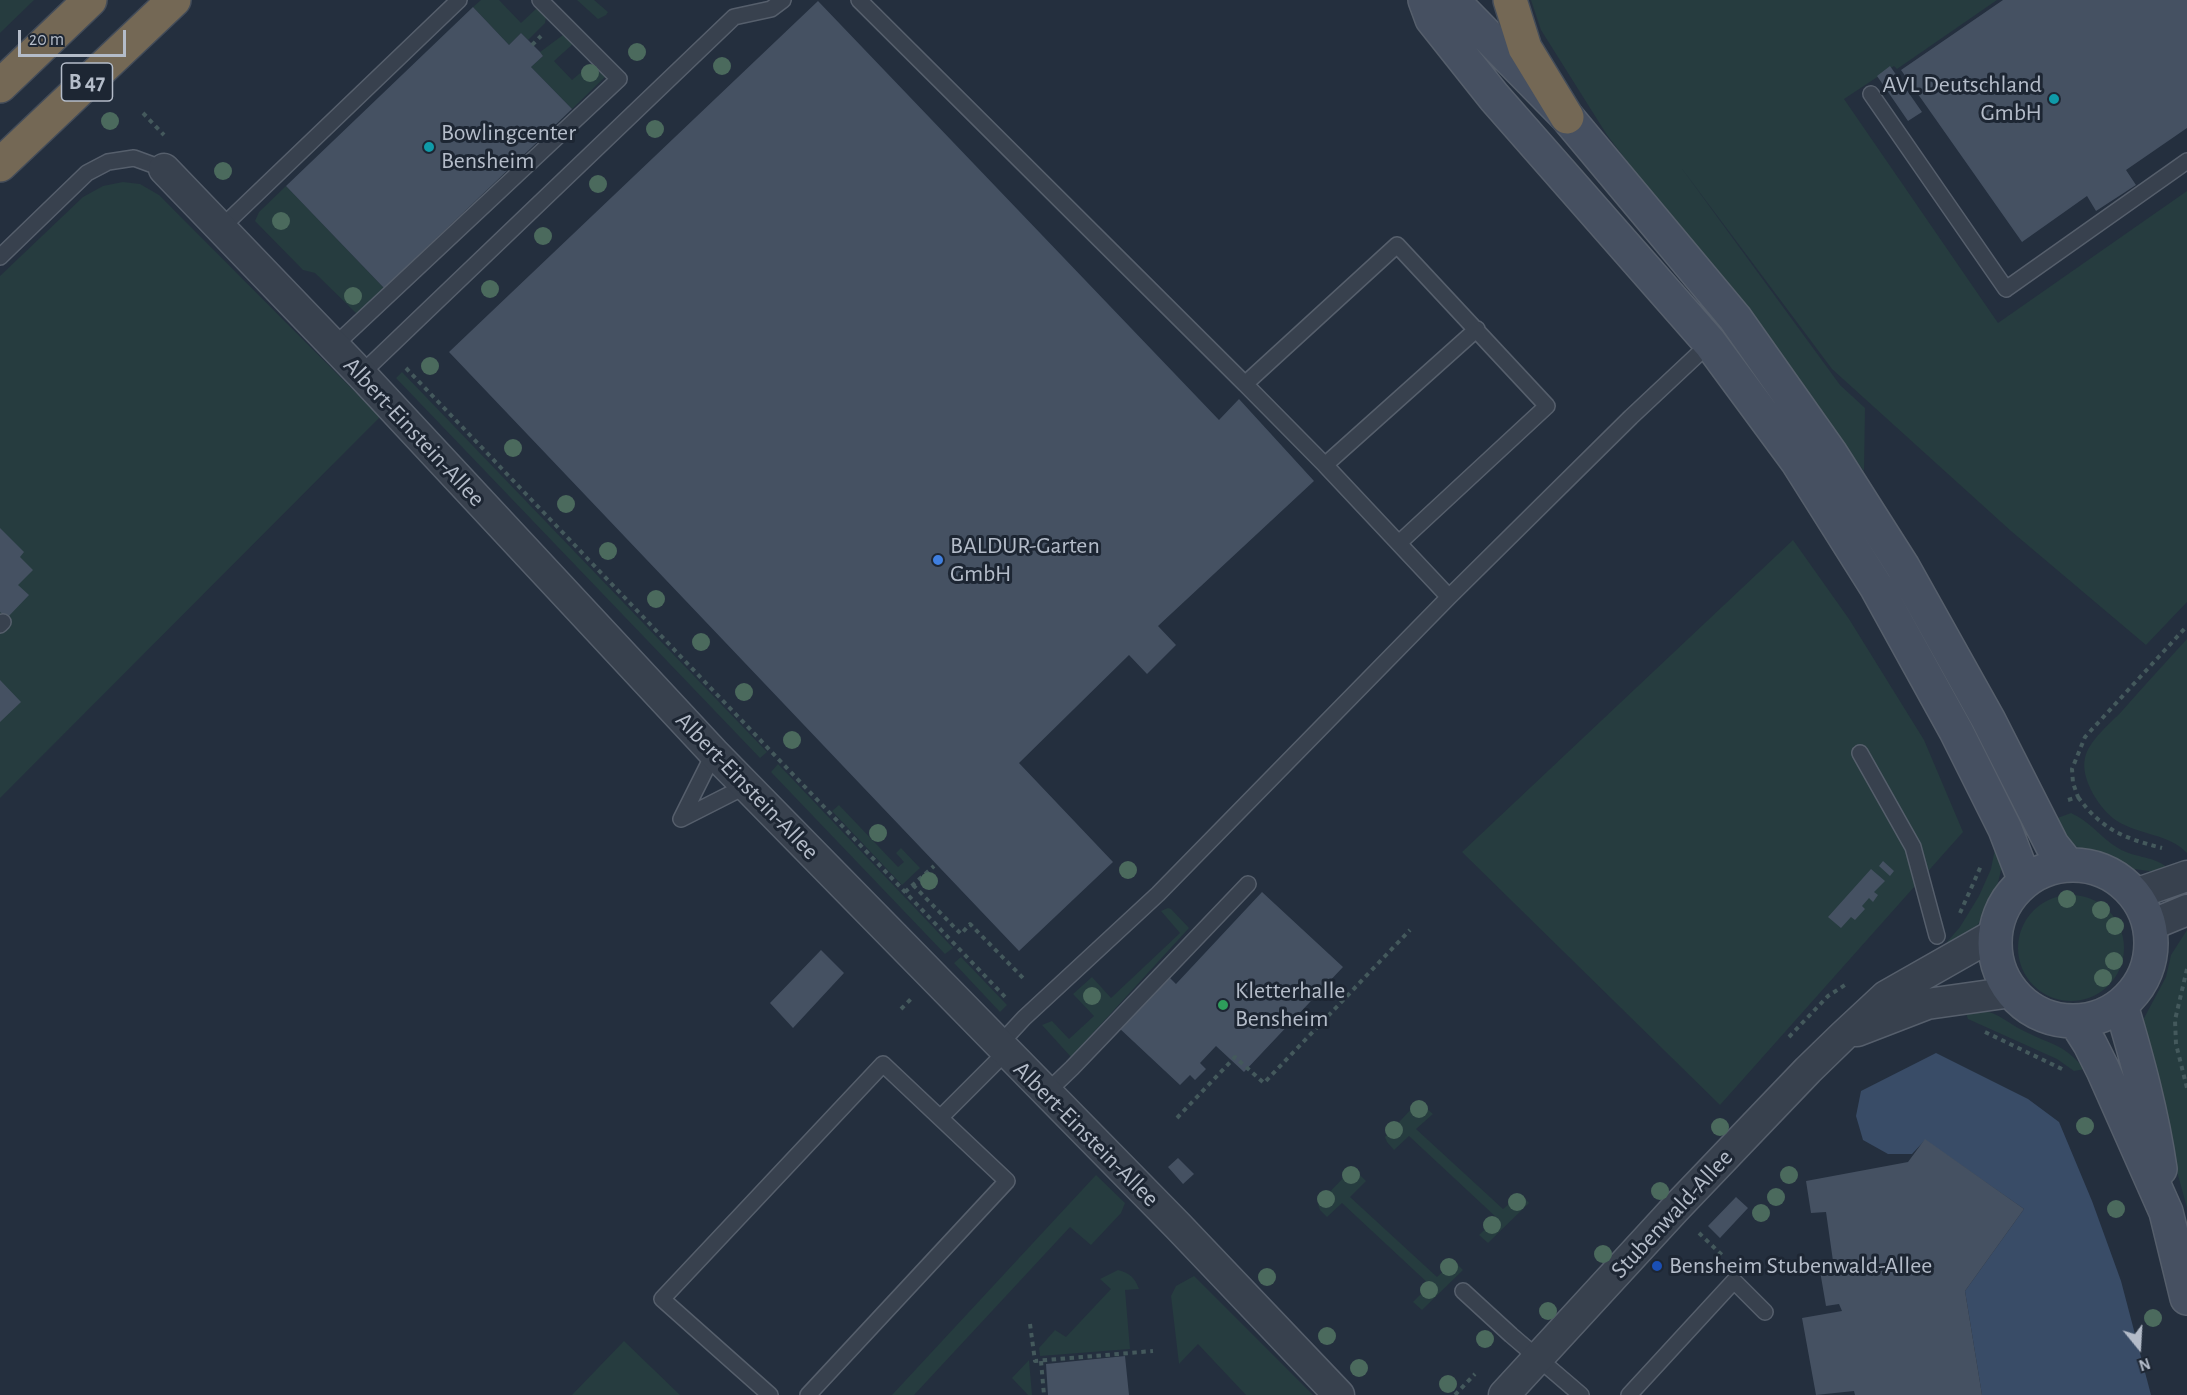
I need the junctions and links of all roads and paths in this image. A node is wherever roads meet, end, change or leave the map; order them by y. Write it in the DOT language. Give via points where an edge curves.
graph roads {
  1 [pos="90,0"];
  2 [pos="174,0"];
  3 [pos="459,0"];
  4 [pos="540,0"];
  5 [pos="783,0"];
  6 [pos="859,0"];
  7 [pos="1425,0"];
  8 [pos="1452,0"];
  9 [pos="1510,0"];
  10 [pos="0,86"];
  11 [pos="1871,94"];
  12 [pos="143,113"];
  13 [pos="1567,117"];
  14 [pos="167,138"];
  15 [pos="2187,161"];
  16 [pos="0,165"];
  17 [pos="164,169"];
  18 [pos="221,228"];
  19 [pos="0,257"];
  20 [pos="1477,329"];
  21 [pos="1710,343"];
  22 [pos="334,346"];
  23 [pos="388,350"];
  24 [pos="361,374"];
  25 [pos="1245,384"];
  26 [pos="1325,465"];
  27 [pos="1399,543"];
  28 [pos="1449,597"];
  29 [pos="2187,626"];
  30 [pos="714,753"];
  31 [pos="1860,753"];
  32 [pos="746,786"];
  33 [pos="2078,796"];
  34 [pos="2036,815"];
  35 [pos="2169,850"];
  36 [pos="2068,865"];
  37 [pos="934,866"];
  38 [pos="2187,876"];
  39 [pos="2025,881"];
  40 [pos="1248,884"];
  41 [pos="913,885"];
  42 [pos="905,892"];
  43 [pos="2135,894"];
  44 [pos="2187,910"];
  45 [pos="2151,925"];
  46 [pos="1410,930"];
  47 [pos="1995,934"];
  48 [pos="1937,936"];
  49 [pos="2187,969"];
  50 [pos="2012,992"];
  51 [pos="1956,999"];
  52 [pos="1045,1000"];
  53 [pos="2121,1005"];
  54 [pos="1024,1018"];
  55 [pos="2076,1022"];
  56 [pos="1843,1036"];
  57 [pos="2176,1044"];
  58 [pos="1002,1048"];
  59 [pos="2136,1057"];
  60 [pos="2103,1070"];
  61 [pos="2187,1088"];
  62 [pos="1046,1093"];
  63 [pos="941,1117"];
  64 [pos="1177,1118"];
  65 [pos="1675,1209"];
  66 [pos="2166,1212"];
  67 [pos="1734,1281"];
  68 [pos="1463,1291"];
  69 [pos="2187,1298"];
  70 [pos="1765,1312"];
  71 [pos="1030,1324"];
  72 [pos="1153,1351"];
  73 [pos="1537,1358"];
  74 [pos="1041,1361"];
  75 [pos="770,1395"];
  76 [pos="808,1395"];
  77 [pos="1044,1395"];
  78 [pos="1339,1395"];
  79 [pos="1504,1395"];
  80 [pos="1581,1395"];
  81 [pos="1629,1395"];
  1 -- 10 [label="highway, B 47"];
  2 -- 16 [label="highway, B 47"];
  3 -- 18 [label="lane"];
  4 -- 22 [label="lane" via="619,79"];
  5 -- 23 [label="lane" via="771,9 734,17"];
  6 -- 25 [label="lane"];
  7 -- 21 [label="street" via="1432,19 1494,97"];
  8 -- 13 [label="street"];
  9 -- 13 [label="highway" via="1525,48"];
  11 -- 15 [label="lane" via="2006,289"];
  12 -- 14 [label="path"];
  13 -- 34 [label="street" via="1735,318 1831,454 1903,567 1988,719"];
  17 -- 18 [label="street, Albert-Einstein-Allee"];
  17 -- 19 [label="lane" via="134,158 108,162 87,173"];
  18 -- 22 [label="street, Albert-Einstein-Allee"];
  20 -- 25 [label="lane" via="1397,245"];
  20 -- 26 [label="lane"];
  20 -- 27 [label="lane" via="1547,406"];
  21 -- 28 [label="lane"];
  21 -- 39 [label="street" via="1797,460 1877,588 1956,731 2005,829"];
  22 -- 24 [label="street, Albert-Einstein-Allee"];
  23 -- 24 [label="lane"];
  23 -- 42 [label="path"];
  24 -- 30 [label="street, Albert-Einstein-Allee"];
  25 -- 26 [label="lane"];
  26 -- 27 [label="lane"];
  27 -- 28 [label="lane"];
  28 -- 52 [label="lane" via="1158,894"];
  29 -- 33 [label="path" via="2085,737 2072,770"];
  30 -- 32 [label="street, Albert-Einstein-Allee"];
  30 -- 32 [label="lane" via="681,819"];
  31 -- 48 [label="lane" via="1913,847"];
  32 -- 58 [label="street, Albert-Einstein-Allee"];
  33 -- 34 [label="path"];
  33 -- 35 [label="path" via="2091,815 2118,834"];
  34 -- 36 [label="street"];
  36 -- 39 [label="street" via="2042,871"];
  36 -- 43 [label="street" via="2103,870"];
  37 -- 41 [label="path"];
  38 -- 43 [label="street"];
  39 -- 47 [label="street" via="2010,896"];
  40 -- 62 [label="lane"];
  41 -- 42 [label="path"];
  41 -- 52 [label="path" via="961,934 970,924"];
  42 -- 54 [label="path"];
  43 -- 45 [label="street"];
  44 -- 45 [label="street"];
  45 -- 53 [label="street" via="2148,969 2136,991"];
  46 -- 64 [label="path" via="1264,1083 1235,1057"];
  47 -- 50 [label="street" via="1998,965"];
  47 -- 56 [label="street, Stubenwald-Allee" via="1886,996"];
  49 -- 57 [label="path" via="2175,1020"];
  50 -- 51 [label="street, Stubenwald-Allee"];
  50 -- 55 [label="street" via="2044,1016"];
  51 -- 56 [label="street, Stubenwald-Allee" via="1927,1004"];
  51 -- 60 [label="path" via="1964,1021 2078,1077"];
  52 -- 54 [label="lane"];
  53 -- 55 [label="street" via="2102,1016"];
  53 -- 59 [label="street"];
  54 -- 58 [label="lane"];
  55 -- 60 [label="street"];
  56 -- 65 [label="street, Stubenwald-Allee"];
  57 -- 59 [label="path"];
  57 -- 61 [label="path"];
  58 -- 62 [label="street, Albert-Einstein-Allee"];
  58 -- 63 [label="lane"];
  59 -- 66 [label="street" via="2155,1133"];
  60 -- 66 [label="street"];
  62 -- 78 [label="street, Albert-Einstein-Allee"];
  63 -- 75 [label="lane" via="883,1064 663,1299"];
  63 -- 76 [label="lane" via="1007,1181"];
  65 -- 67 [label="path" via="1731,1264"];
  65 -- 73 [label="street, Stubenwald-Allee"];
  66 -- 69 [label="street"];
  67 -- 70 [label="lane"];
  67 -- 81 [label="lane"];
  68 -- 73 [label="lane"];
  71 -- 74 [label="path" via="1035,1361"];
  72 -- 74 [label="path"];
  73 -- 79 [label="street, Stubenwald-Allee"];
  73 -- 80 [label="lane"];
  74 -- 77 [label="path"];
}
